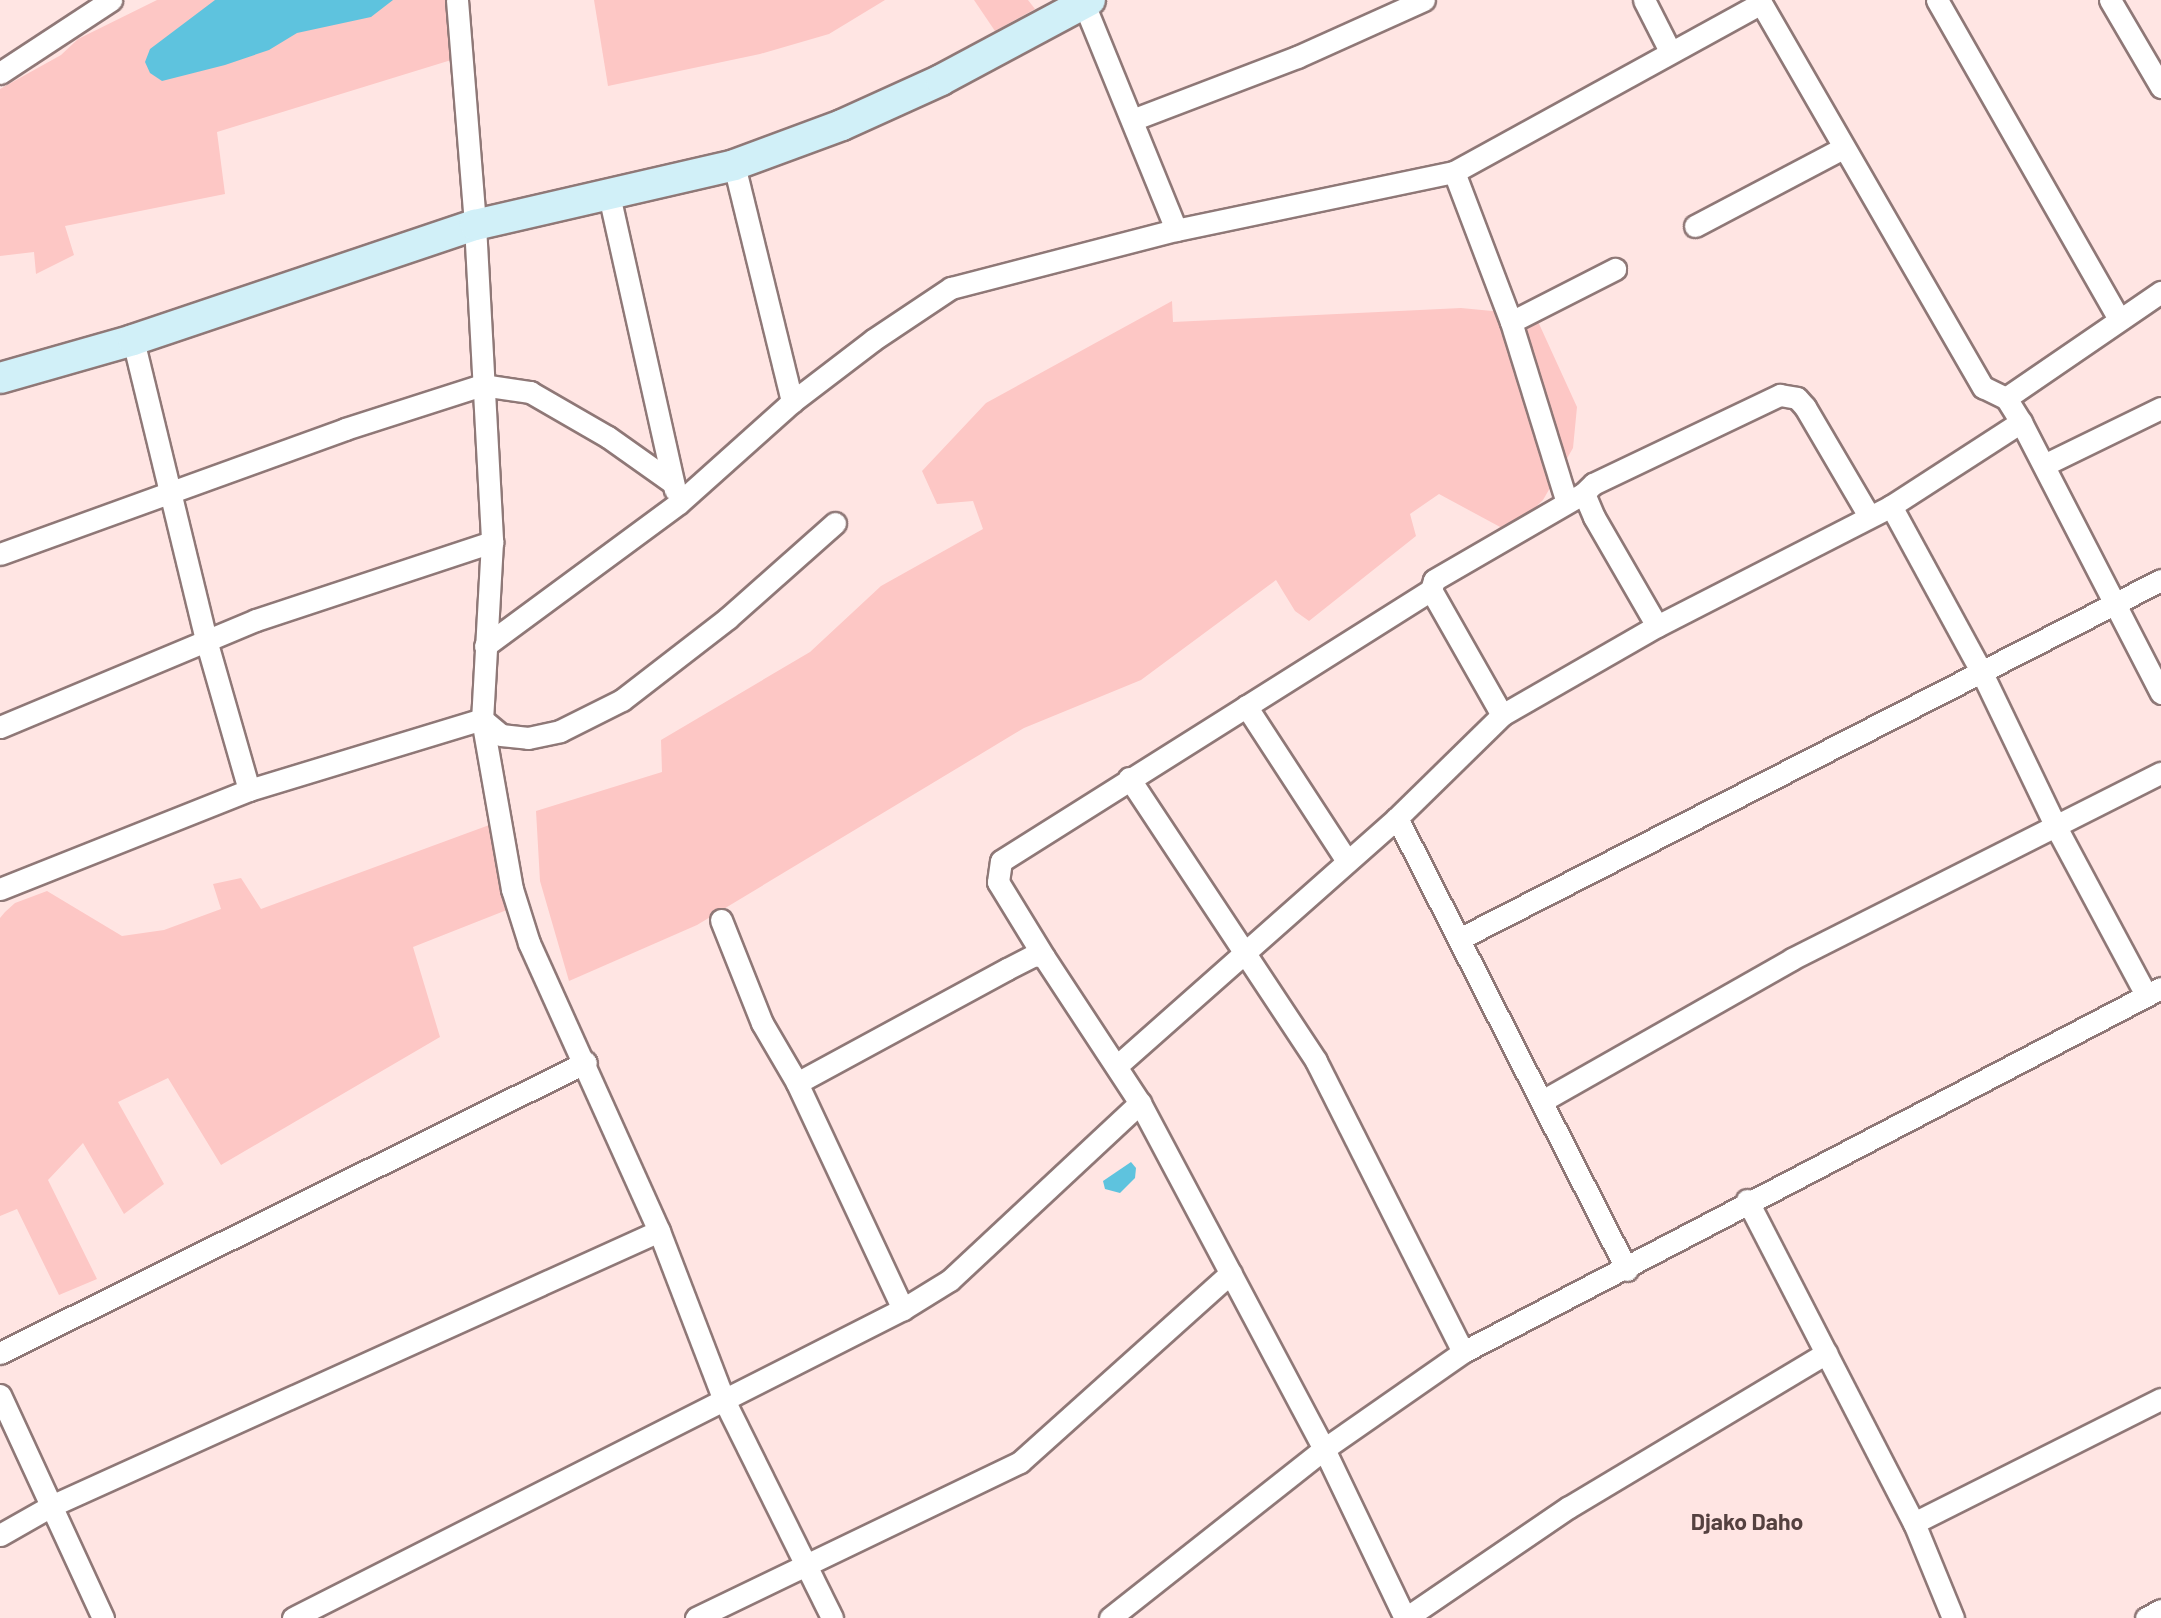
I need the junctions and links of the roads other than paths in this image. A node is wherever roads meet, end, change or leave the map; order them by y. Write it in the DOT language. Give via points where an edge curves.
graph roads {
  1 [pos="111,0"];
  2 [pos="457,0"];
  3 [pos="1424,0"];
  4 [pos="1644,0"];
  5 [pos="1937,0"];
  6 [pos="2110,0"];
  7 [pos="1087,2"];
  8 [pos="1670,51"];
  9 [pos="0,74"];
  10 [pos="2161,88"];
  11 [pos="1132,120"];
  12 [pos="1843,148"];
  13 [pos="734,164"];
  14 [pos="1454,172"];
  15 [pos="610,195"];
  16 [pos="475,225"];
  17 [pos="1695,226"];
  18 [pos="1176,230"];
  19 [pos="1615,269"];
  20 [pos="2161,292"];
  21 [pos="2118,317"];
  22 [pos="1511,322"];
  23 [pos="133,340"];
  24 [pos="0,378"];
  25 [pos="482,385"];
  26 [pos="2006,398"];
  27 [pos="792,402"];
  28 [pos="2161,408"];
  29 [pos="2021,422"];
  30 [pos="2044,465"];
  31 [pos="171,492"];
  32 [pos="676,493"];
  33 [pos="1575,496"];
  34 [pos="1891,506"];
  35 [pos="1869,516"];
  36 [pos="835,523"];
  37 [pos="492,542"];
  38 [pos="0,554"];
  39 [pos="2161,580"];
  40 [pos="1430,590"];
  41 [pos="2112,604"];
  42 [pos="1657,626"];
  43 [pos="206,640"];
  44 [pos="485,646"];
  45 [pos="1982,671"];
  46 [pos="2161,693"];
  47 [pos="1246,706"];
  48 [pos="1502,715"];
  49 [pos="482,719"];
  50 [pos="0,727"];
  51 [pos="2161,773"];
  52 [pos="1129,778"];
  53 [pos="249,790"];
  54 [pos="1397,818"];
  55 [pos="2056,827"];
  56 [pos="1347,860"];
  57 [pos="0,889"];
  58 [pos="721,920"];
  59 [pos="1461,938"];
  60 [pos="1248,953"];
  61 [pos="1044,957"];
  62 [pos="2153,992"];
  63 [pos="586,1062"];
  64 [pos="1119,1064"];
  65 [pos="797,1083"];
  66 [pos="1544,1100"];
  67 [pos="1140,1103"];
  68 [pos="1747,1200"];
  69 [pos="659,1231"];
  70 [pos="1627,1269"];
  71 [pos="1231,1273"];
  72 [pos="903,1309"];
  73 [pos="1463,1352"];
  74 [pos="0,1353"];
  75 [pos="1826,1353"];
  76 [pos="0,1395"];
  77 [pos="2161,1399"];
  78 [pos="724,1400"];
  79 [pos="1324,1449"];
  80 [pos="51,1506"];
  81 [pos="1914,1523"];
  82 [pos="0,1535"];
  83 [pos="807,1562"];
  84 [pos="2161,1610"];
  85 [pos="103,1618"];
  86 [pos="293,1618"];
  87 [pos="696,1618"];
  88 [pos="832,1618"];
  89 [pos="1110,1618"];
  90 [pos="1406,1618"];
  91 [pos="1953,1618"];
  92 [pos="2146,1618"];
  1 -- 9 [label="street"];
  2 -- 16 [label="street"];
  3 -- 11 [label="street" via="1284,62"];
  4 -- 8 [label="street"];
  5 -- 21 [label="street"];
  6 -- 10 [label="street"];
  7 -- 11 [label="street"];
  7 -- 13 [label="street" via="842,125"];
  8 -- 12 [label="street" via="1762,3"];
  8 -- 14 [label="street"];
  11 -- 18 [label="street"];
  12 -- 17 [label="street"];
  12 -- 26 [label="street" via="1983,387"];
  13 -- 15 [label="street"];
  13 -- 27 [label="street"];
  14 -- 18 [label="street"];
  14 -- 22 [label="street"];
  15 -- 16 [label="street"];
  15 -- 32 [label="street"];
  16 -- 23 [label="street"];
  16 -- 25 [label="street"];
  18 -- 27 [label="street" via="951,288 922,304"];
  19 -- 22 [label="street"];
  20 -- 21 [label="street"];
  21 -- 26 [label="street"];
  22 -- 33 [label="street"];
  23 -- 24 [label="street"];
  23 -- 31 [label="street"];
  25 -- 31 [label="street"];
  25 -- 32 [label="street" via="530,392 608,437"];
  25 -- 37 [label="street"];
  26 -- 29 [label="street"];
  27 -- 32 [label="street"];
  28 -- 30 [label="street"];
  29 -- 30 [label="street"];
  29 -- 34 [label="street"];
  30 -- 41 [label="street"];
  31 -- 38 [label="street"];
  31 -- 43 [label="street"];
  32 -- 44 [label="street"];
  33 -- 35 [label="street" via="1780,395 1797,398 1805,407"];
  33 -- 40 [label="street" via="1434,580"];
  33 -- 42 [label="street"];
  34 -- 35 [label="street"];
  34 -- 45 [label="street"];
  35 -- 42 [label="street"];
  36 -- 49 [label="street" via="728,618 596,715 560,731 528,737 501,734"];
  37 -- 43 [label="street"];
  37 -- 44 [label="street"];
  39 -- 41 [label="street"];
  40 -- 47 [label="street"];
  40 -- 48 [label="street"];
  41 -- 45 [label="street"];
  41 -- 46 [label="street"];
  42 -- 48 [label="street"];
  43 -- 50 [label="street"];
  43 -- 53 [label="street"];
  44 -- 49 [label="street"];
  45 -- 55 [label="street"];
  45 -- 59 [label="street"];
  47 -- 52 [label="street"];
  47 -- 56 [label="street"];
  48 -- 54 [label="street"];
  49 -- 53 [label="street"];
  49 -- 63 [label="street" via="512,888 529,943"];
  51 -- 55 [label="street"];
  52 -- 60 [label="street"];
  52 -- 61 [label="street" via="1001,862 998,882"];
  53 -- 57 [label="street"];
  54 -- 56 [label="street"];
  54 -- 59 [label="street"];
  55 -- 62 [label="street"];
  55 -- 66 [label="street" via="1792,958"];
  56 -- 60 [label="street"];
  58 -- 65 [label="street" via="762,1023"];
  59 -- 66 [label="street"];
  60 -- 64 [label="street"];
  60 -- 73 [label="street" via="1316,1061"];
  61 -- 64 [label="street"];
  61 -- 65 [label="street" via="1035,956 1007,969"];
  62 -- 68 [label="street"];
  63 -- 69 [label="street"];
  63 -- 74 [label="street"];
  64 -- 67 [label="street"];
  65 -- 72 [label="street"];
  66 -- 70 [label="street"];
  67 -- 71 [label="street"];
  67 -- 72 [label="street" via="950,1280"];
  68 -- 70 [label="street"];
  68 -- 75 [label="street"];
  69 -- 78 [label="street"];
  69 -- 80 [label="street"];
  70 -- 73 [label="street"];
  71 -- 79 [label="street"];
  71 -- 83 [label="street" via="1020,1462"];
  72 -- 78 [label="street"];
  73 -- 79 [label="street"];
  75 -- 81 [label="street"];
  75 -- 90 [label="street" via="1569,1507"];
  76 -- 80 [label="street"];
  77 -- 81 [label="street"];
  78 -- 83 [label="street"];
  78 -- 86 [label="street"];
  79 -- 89 [label="street"];
  79 -- 90 [label="street"];
  80 -- 82 [label="street"];
  80 -- 85 [label="street"];
  81 -- 91 [label="street"];
  83 -- 87 [label="street"];
  83 -- 88 [label="street"];
  84 -- 92 [label="street"];
}
